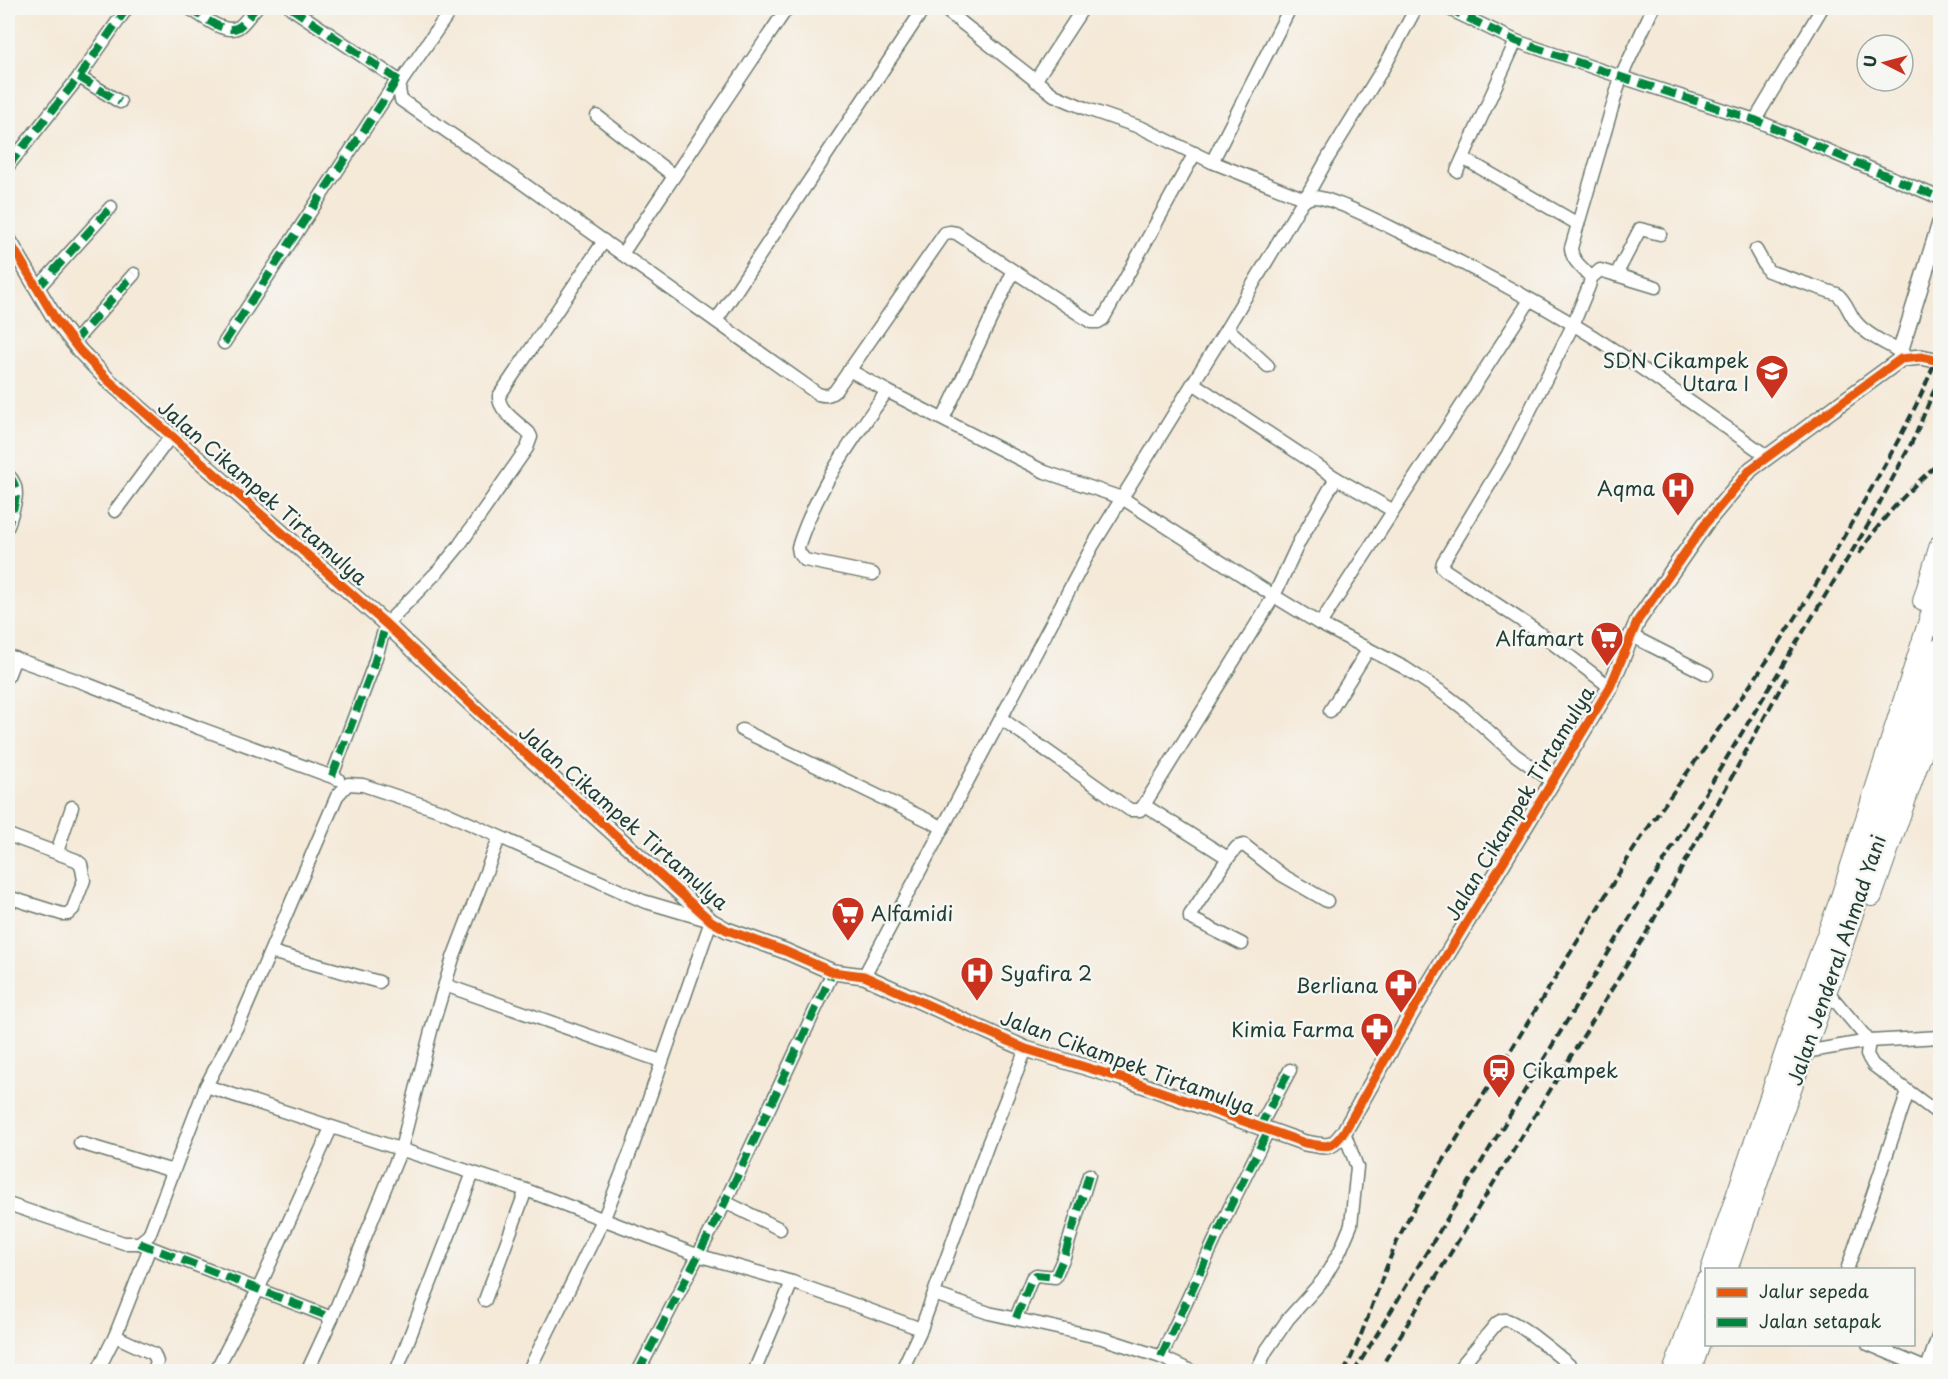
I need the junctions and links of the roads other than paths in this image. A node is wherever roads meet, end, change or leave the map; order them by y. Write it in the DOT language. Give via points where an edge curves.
graph roads {
  1 [pos="127,8"];
  2 [pos="189,8"];
  3 [pos="256,8"];
  4 [pos="291,8"];
  5 [pos="452,8"];
  6 [pos="787,8"];
  7 [pos="924,8"];
  8 [pos="943,8"];
  9 [pos="1083,8"];
  10 [pos="1416,8"];
  11 [pos="1447,8"];
  12 [pos="1653,8"];
  13 [pos="1822,8"];
  14 [pos="1289,10"];
  15 [pos="1516,41"];
  16 [pos="79,77"];
  17 [pos="1621,77"];
  18 [pos="399,81"];
  19 [pos="1035,81"];
  20 [pos="120,102"];
  21 [pos="597,116"];
  22 [pos="1755,120"];
  23 [pos="1195,153"];
  24 [pos="1463,158"];
  25 [pos="1212,162"];
  26 [pos="8,166"];
  27 [pos="1457,171"];
  28 [pos="674,176"];
  29 [pos="1941,198"];
  30 [pos="1305,199"];
  31 [pos="111,207"];
  32 [pos="1941,223"];
  33 [pos="1578,224"];
  34 [pos="1659,234"];
  35 [pos="8,239"];
  36 [pos="604,241"];
  37 [pos="1756,250"];
  38 [pos="622,254"];
  39 [pos="1013,272"];
  40 [pos="134,274"];
  41 [pos="1616,275"];
  42 [pos="1590,278"];
  43 [pos="1656,287"];
  44 [pos="37,289"];
  45 [pos="1530,300"];
  46 [pos="716,321"];
  47 [pos="1573,325"];
  48 [pos="1227,328"];
  49 [pos="73,343"];
  50 [pos="224,343"];
  51 [pos="1901,356"];
  52 [pos="1941,361"];
  53 [pos="1268,366"];
  54 [pos="849,370"];
  55 [pos="1193,383"];
  56 [pos="887,391"];
  57 [pos="943,419"];
  58 [pos="171,436"];
  59 [pos="1768,457"];
  60 [pos="8,475"];
  61 [pos="1336,477"];
  62 [pos="1122,498"];
  63 [pos="1392,510"];
  64 [pos="115,511"];
  65 [pos="8,526"];
  66 [pos="1941,545"];
  67 [pos="873,574"];
  68 [pos="1941,586"];
  69 [pos="1274,596"];
  70 [pos="386,624"];
  71 [pos="1320,624"];
  72 [pos="1630,635"];
  73 [pos="1941,648"];
  74 [pos="1368,650"];
  75 [pos="11,657"];
  76 [pos="1707,674"];
  77 [pos="8,676"];
  78 [pos="1610,687"];
  79 [pos="1941,700"];
  80 [pos="1330,711"];
  81 [pos="1002,719"];
  82 [pos="742,730"];
  83 [pos="332,776"];
  84 [pos="1553,782"];
  85 [pos="348,784"];
  86 [pos="1144,805"];
  87 [pos="72,807"];
  88 [pos="942,827"];
  89 [pos="8,836"];
  90 [pos="499,838"];
  91 [pos="57,852"];
  92 [pos="1228,858"];
  93 [pos="8,897"];
  94 [pos="1327,901"];
  95 [pos="711,921"];
  96 [pos="1242,944"];
  97 [pos="271,952"];
  98 [pos="1836,965"];
  99 [pos="833,972"];
  100 [pos="864,975"];
  101 [pos="379,982"];
  102 [pos="445,985"];
  103 [pos="1827,991"];
  104 [pos="1803,1000"];
  105 [pos="1941,1037"];
  106 [pos="1869,1041"];
  107 [pos="1026,1049"];
  108 [pos="1805,1052"];
  109 [pos="661,1061"];
  110 [pos="1290,1070"];
  111 [pos="206,1086"];
  112 [pos="1908,1092"];
  113 [pos="1941,1115"];
  114 [pos="331,1128"];
  115 [pos="1263,1129"];
  116 [pos="1344,1132"];
  117 [pos="80,1143"];
  118 [pos="401,1149"];
  119 [pos="173,1171"];
  120 [pos="473,1173"];
  121 [pos="1089,1175"];
  122 [pos="526,1190"];
  123 [pos="725,1202"];
  124 [pos="8,1204"];
  125 [pos="604,1218"];
  126 [pos="780,1229"];
  127 [pos="145,1245"];
  128 [pos="697,1255"];
  129 [pos="1711,1268"];
  130 [pos="1727,1268"];
  131 [pos="1847,1268"];
  132 [pos="792,1282"];
  133 [pos="1705,1286"];
  134 [pos="258,1290"];
  135 [pos="934,1294"];
  136 [pos="485,1300"];
  137 [pos="332,1318"];
  138 [pos="1016,1318"];
  139 [pos="921,1329"];
  140 [pos="1941,1331"];
  141 [pos="1705,1332"];
  142 [pos="115,1336"];
  143 [pos="1873,1346"];
  144 [pos="1161,1357"];
  145 [pos="1930,1370"];
  146 [pos="97,1371"];
  147 [pos="153,1371"];
  148 [pos="215,1371"];
  149 [pos="307,1371"];
  150 [pos="396,1371"];
  151 [pos="528,1371"];
  152 [pos="638,1371"];
  153 [pos="754,1371"];
  154 [pos="901,1371"];
  155 [pos="1193,1371"];
  156 [pos="1256,1371"];
  157 [pos="1456,1371"];
  158 [pos="1577,1371"];
  159 [pos="1673,1371"];
  160 [pos="1690,1371"];
  1 -- 16 [label="street"];
  2 -- 3 [label="street" via="232,29 241,26"];
  4 -- 18 [label="street"];
  5 -- 18 [label="street"];
  6 -- 28 [label="street"];
  7 -- 46 [label="street"];
  8 -- 19 [label="street"];
  9 -- 19 [label="street"];
  10 -- 30 [label="street"];
  11 -- 15 [label="street"];
  12 -- 17 [label="street"];
  13 -- 22 [label="street"];
  14 -- 25 [label="street"];
  15 -- 17 [label="street"];
  15 -- 24 [label="street"];
  16 -- 20 [label="street"];
  16 -- 26 [label="street"];
  17 -- 22 [label="street"];
  17 -- 33 [label="street"];
  18 -- 36 [label="street" via="401,100"];
  18 -- 50 [label="street"];
  19 -- 23 [label="street" via="1070,103 1142,128"];
  21 -- 28 [label="street"];
  22 -- 29 [label="street"];
  23 -- 25 [label="street"];
  23 -- 39 [label="street" via="1103,319 1091,322"];
  24 -- 27 [label="street"];
  24 -- 33 [label="street"];
  25 -- 30 [label="street"];
  28 -- 38 [label="street"];
  30 -- 45 [label="street" via="1325,199 1381,222"];
  30 -- 48 [label="street"];
  31 -- 44 [label="street"];
  32 -- 51 [label="street"];
  33 -- 42 [label="street" via="1572,254"];
  34 -- 41 [label="street" via="1640,229"];
  35 -- 44 [label="street, Jalan Cikampek Tirtamulya"];
  36 -- 38 [label="street"];
  36 -- 70 [label="street" via="499,396 502,408 529,433 527,448 452,554"];
  37 -- 51 [label="street" via="1768,271 1837,294 1856,322"];
  38 -- 46 [label="street"];
  39 -- 54 [label="street" via="956,233 945,233"];
  39 -- 57 [label="street"];
  40 -- 49 [label="street"];
  41 -- 42 [label="street" via="1600,270"];
  41 -- 43 [label="street"];
  42 -- 47 [label="street"];
  44 -- 49 [label="street, Jalan Cikampek Tirtamulya"];
  45 -- 47 [label="street"];
  45 -- 63 [label="street"];
  46 -- 54 [label="street" via="818,394 831,395"];
  47 -- 59 [label="street"];
  47 -- 78 [label="street" via="1508,454 1442,567 1534,629"];
  48 -- 53 [label="street"];
  48 -- 55 [label="street"];
  49 -- 58 [label="street, Jalan Cikampek Tirtamulya"];
  51 -- 52 [label="street"];
  51 -- 59 [label="street, Jalan Cikampek Tirtamulya"];
  54 -- 56 [label="street"];
  55 -- 61 [label="street"];
  55 -- 62 [label="street"];
  56 -- 57 [label="street"];
  56 -- 67 [label="street" via="825,483 798,547 805,560"];
  57 -- 62 [label="street" via="1045,472"];
  58 -- 64 [label="street"];
  58 -- 70 [label="street, Jalan Cikampek Tirtamulya"];
  59 -- 72 [label="street, Jalan Cikampek Tirtamulya" via="1751,469 1705,524"];
  60 -- 65 [label="street" via="16,484 17,493"];
  61 -- 63 [label="street"];
  61 -- 69 [label="street"];
  62 -- 69 [label="street"];
  62 -- 81 [label="street" via="1093,545"];
  63 -- 71 [label="street"];
  66 -- 104 [label="highway" via="1817,934"];
  68 -- 104 [label="highway, Jalan Jenderal Ahmad Yani" via="1841,897"];
  69 -- 71 [label="street"];
  69 -- 86 [label="street"];
  70 -- 83 [label="street"];
  70 -- 95 [label="street, Jalan Cikampek Tirtamulya"];
  71 -- 74 [label="street"];
  72 -- 76 [label="street"];
  72 -- 78 [label="street, Jalan Cikampek Tirtamulya"];
  73 -- 98 [label="highway, Jalan Jenderal Ahmad Yani"];
  74 -- 80 [label="street"];
  74 -- 84 [label="street" via="1446,694 1514,754"];
  75 -- 77 [label="street"];
  75 -- 83 [label="street"];
  78 -- 84 [label="street, Jalan Cikampek Tirtamulya"];
  79 -- 98 [label="highway" via="1858,938"];
  81 -- 86 [label="street" via="1130,810 1140,810"];
  81 -- 88 [label="street"];
  82 -- 88 [label="street"];
  83 -- 85 [label="street"];
  84 -- 116 [label="street, Jalan Cikampek Tirtamulya" via="1412,1012"];
  85 -- 90 [label="street" via="363,785 444,812"];
  85 -- 97 [label="street" via="337,796"];
  86 -- 92 [label="street"];
  87 -- 91 [label="street"];
  88 -- 100 [label="street"];
  89 -- 91 [label="street"];
  90 -- 95 [label="street" via="643,901"];
  90 -- 102 [label="street"];
  91 -- 93 [label="street" via="81,864 84,880 68,914"];
  92 -- 94 [label="street" via="1244,845 1281,875"];
  92 -- 96 [label="street" via="1190,918"];
  95 -- 99 [label="street, Jalan Cikampek Tirtamulya"];
  95 -- 109 [label="street"];
  97 -- 101 [label="street"];
  97 -- 111 [label="street"];
  98 -- 103 [label="highway, Jalan Jenderal Ahmad Yani"];
  99 -- 100 [label="street, Jalan Cikampek Tirtamulya"];
  99 -- 123 [label="street"];
  100 -- 107 [label="street, Jalan Cikampek Tirtamulya"];
  102 -- 109 [label="street"];
  102 -- 118 [label="street"];
  103 -- 106 [label="street"];
  103 -- 108 [label="highway, Jalan Jenderal Ahmad Yani"];
  104 -- 129 [label="highway, Jalan Jenderal Ahmad Yani"];
  105 -- 106 [label="street"];
  106 -- 108 [label="street"];
  106 -- 112 [label="street" via="1867,1055 1873,1065"];
  107 -- 115 [label="street, Jalan Cikampek Tirtamulya" via="1131,1081"];
  107 -- 135 [label="street"];
  108 -- 130 [label="highway, Jalan Jenderal Ahmad Yani"];
  109 -- 125 [label="street"];
  110 -- 115 [label="street"];
  111 -- 114 [label="street"];
  111 -- 119 [label="street"];
  112 -- 113 [label="street"];
  112 -- 131 [label="street"];
  114 -- 118 [label="street"];
  114 -- 134 [label="street"];
  115 -- 116 [label="street, Jalan Cikampek Tirtamulya" via="1327,1146 1335,1144"];
  115 -- 144 [label="street"];
  116 -- 156 [label="street" via="1358,1167 1351,1225 1323,1280 1288,1319"];
  117 -- 119 [label="street"];
  118 -- 120 [label="street"];
  118 -- 137 [label="street"];
  119 -- 127 [label="street"];
  120 -- 122 [label="street"];
  120 -- 150 [label="street"];
  121 -- 138 [label="street" via="1055,1277 1032,1278"];
  122 -- 125 [label="street"];
  122 -- 136 [label="street"];
  123 -- 126 [label="street"];
  123 -- 128 [label="street"];
  124 -- 127 [label="street" via="124,1243"];
  125 -- 128 [label="street"];
  125 -- 151 [label="street"];
  127 -- 134 [label="street"];
  127 -- 142 [label="street"];
  128 -- 132 [label="street"];
  128 -- 152 [label="street"];
  132 -- 139 [label="street"];
  132 -- 153 [label="street"];
  133 -- 159 [label="highway"];
  134 -- 137 [label="street"];
  134 -- 148 [label="street"];
  135 -- 138 [label="street"];
  135 -- 139 [label="street"];
  137 -- 149 [label="street"];
  138 -- 144 [label="street" via="1102,1338"];
  139 -- 154 [label="street"];
  140 -- 145 [label="street"];
  141 -- 160 [label="highway"];
  142 -- 146 [label="street"];
  142 -- 147 [label="street" via="154,1354 157,1362"];
  143 -- 145 [label="street"];
  144 -- 155 [label="street"];
  157 -- 158 [label="street" via="1497,1323 1508,1320"];
}
